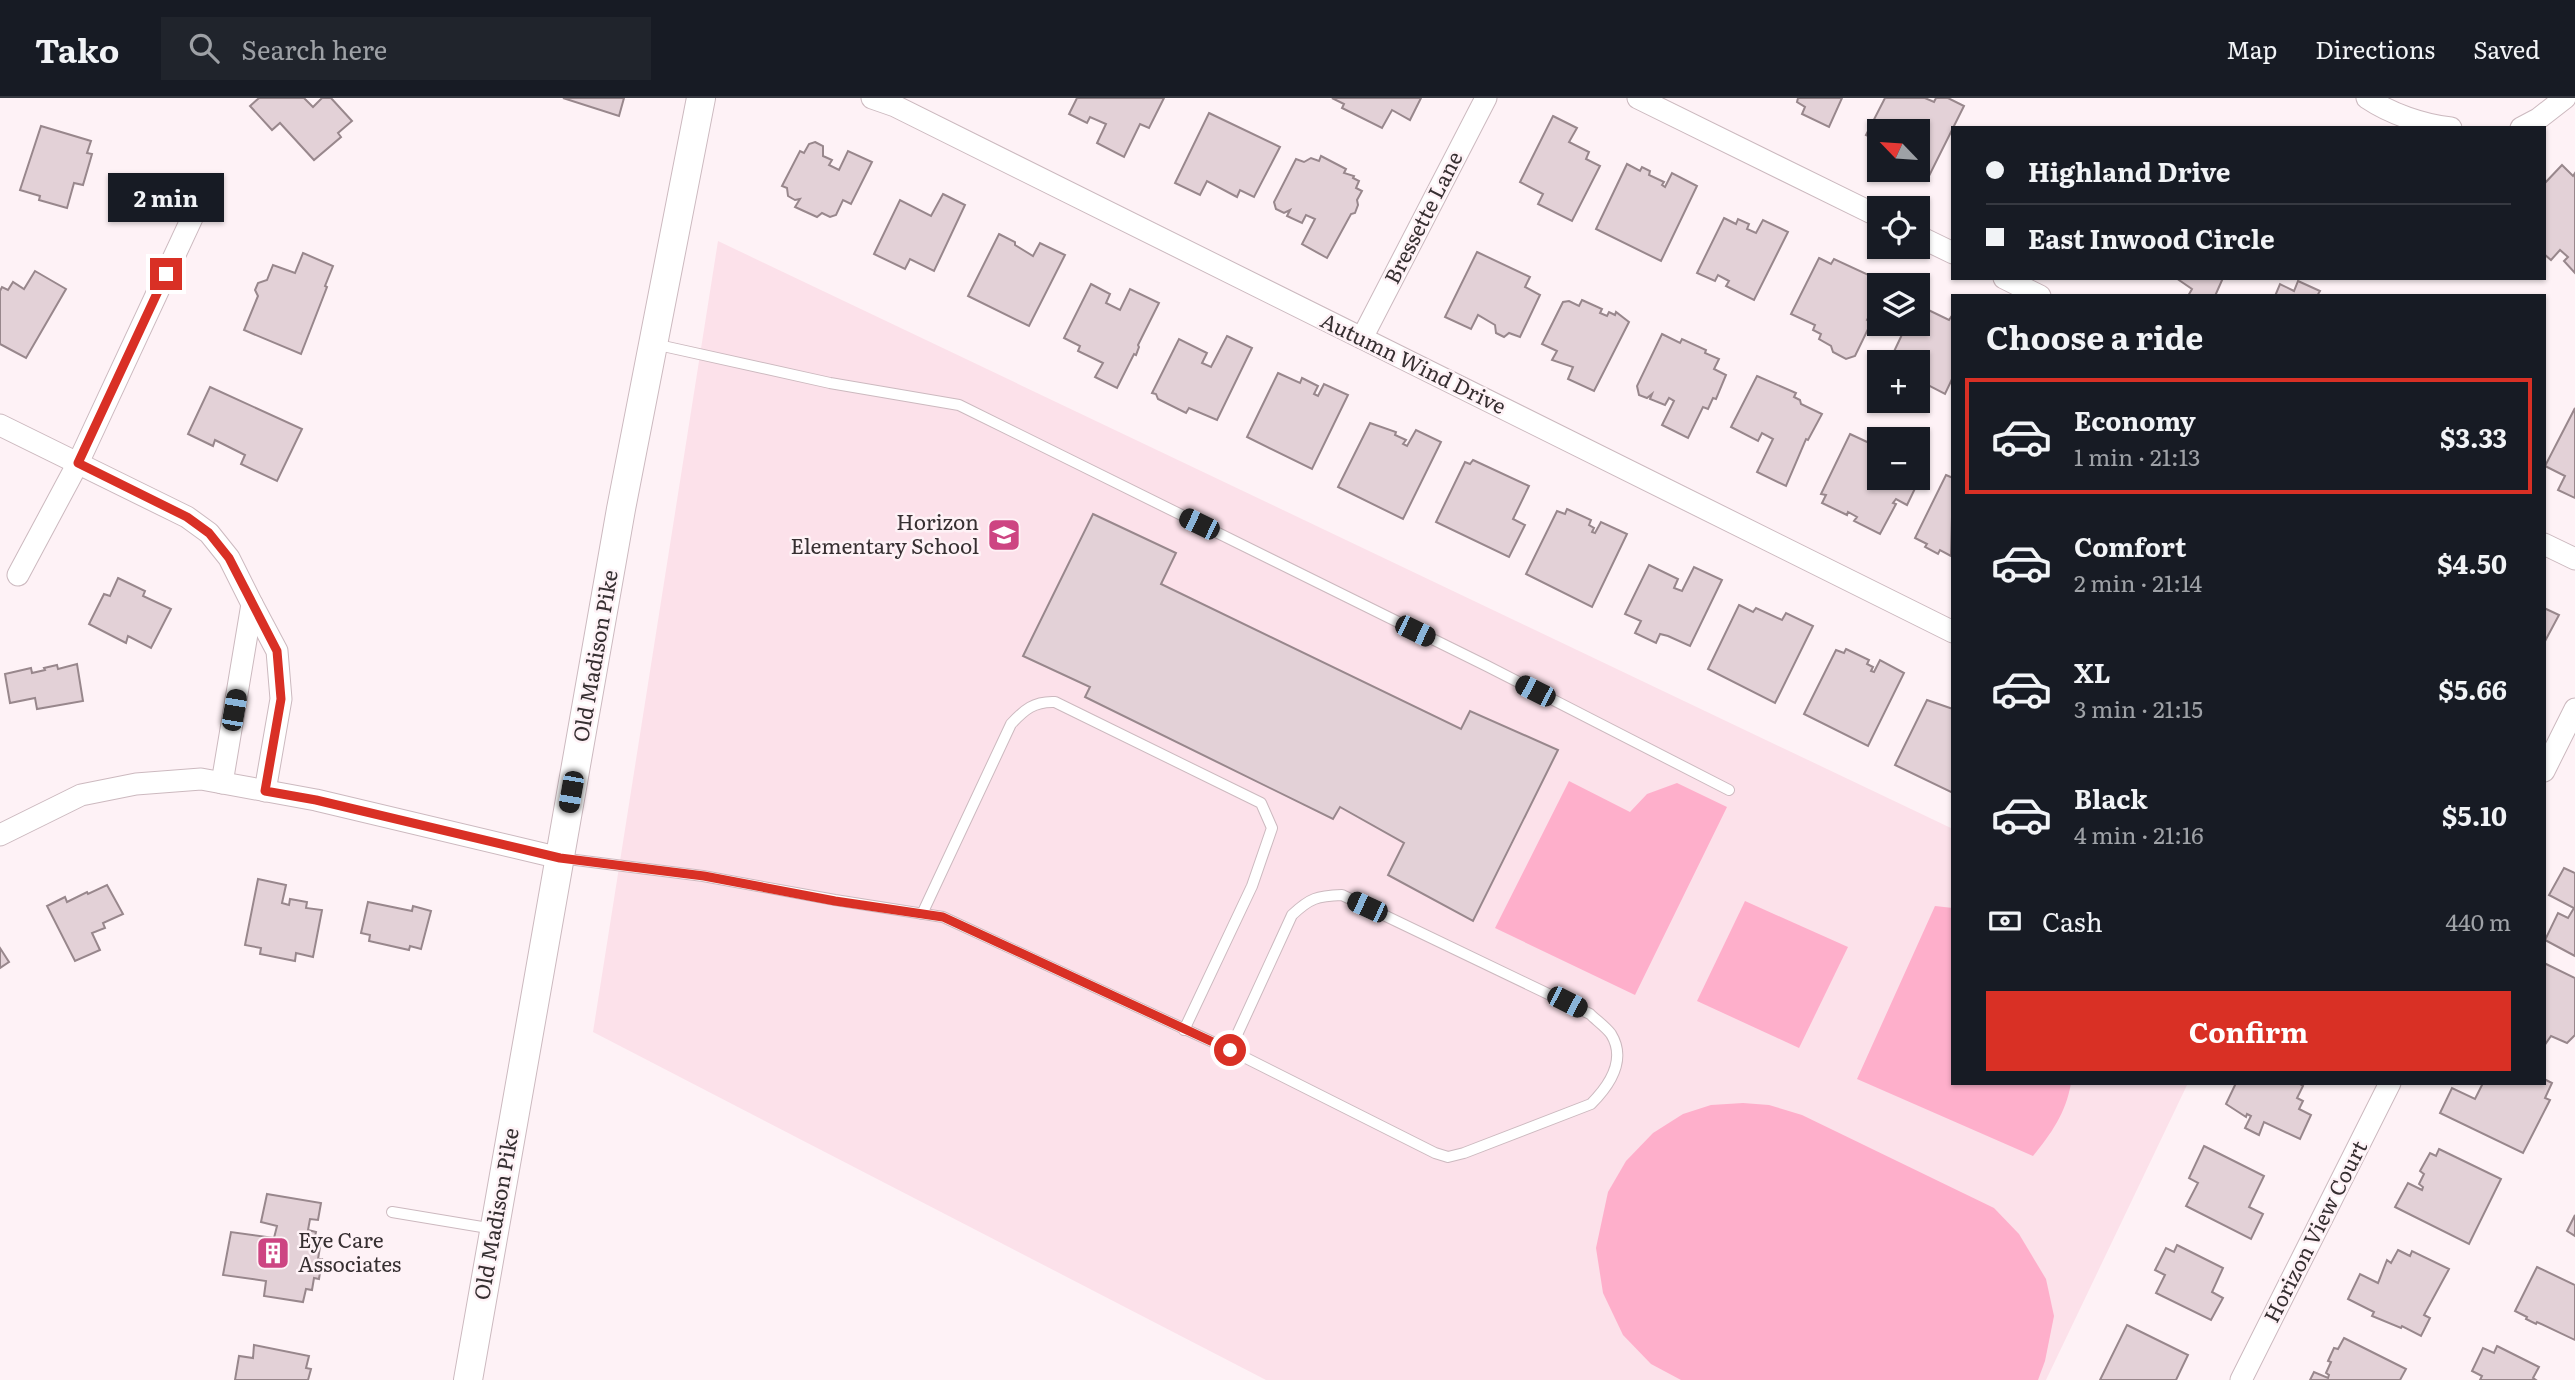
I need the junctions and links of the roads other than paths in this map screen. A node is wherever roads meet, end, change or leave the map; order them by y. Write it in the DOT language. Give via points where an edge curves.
graph roads {
  1 [pos="701,98"];
  2 [pos="872,98"];
  3 [pos="1486,98"];
  4 [pos="1638,98"];
  5 [pos="2367,98"];
  6 [pos="2565,98"];
  7 [pos="2436,126"];
  8 [pos="2525,126"];
  9 [pos="199,203"];
  10 [pos="1867,211"];
  11 [pos="1930,242"];
  12 [pos="1951,252"];
  13 [pos="2008,280"];
  14 [pos="2036,294"];
  15 [pos="1362,338"];
  16 [pos="654,344"];
  17 [pos="0,425"];
  18 [pos="78,463"];
  19 [pos="2546,545"];
  20 [pos="2575,559"];
  21 [pos="18,575"];
  22 [pos="252,604"];
  23 [pos="1951,631"];
  24 [pos="2575,709"];
  25 [pos="2546,767"];
  26 [pos="222,783"];
  27 [pos="1729,790"];
  28 [pos="265,791"];
  29 [pos="0,835"];
  30 [pos="560,858"];
  31 [pos="922,914"];
  32 [pos="1184,1030"];
  33 [pos="1230,1050"];
  34 [pos="2389,1085"];
  35 [pos="392,1212"];
  36 [pos="494,1229"];
  37 [pos="468,1380"];
  38 [pos="2241,1380"];
  1 -- 16 [label="main road, Old Madison Pike"];
  2 -- 15 [label="street, Autumn Wind Drive"];
  3 -- 15 [label="street, Bressette Lane"];
  4 -- 10 [label="street"];
  5 -- 7 [label="street" via="2382,108"];
  6 -- 8 [label="street"];
  9 -- 18 [label="street"];
  11 -- 12 [label="street"];
  13 -- 14 [label="street"];
  15 -- 23 [label="street, Autumn Wind Drive"];
  16 -- 27 [label="lane" via="830,383 959,405"];
  16 -- 30 [label="main road, Old Madison Pike"];
  17 -- 18 [label="street"];
  18 -- 21 [label="street"];
  18 -- 22 [label="street" via="187,517 209,533 229,558"];
  19 -- 20 [label="street"];
  22 -- 26 [label="street"];
  22 -- 28 [label="street" via="277,651 281,699"];
  24 -- 25 [label="street"];
  26 -- 28 [label="street"];
  26 -- 29 [label="street" via="201,779 136,784 81,795"];
  28 -- 30 [label="street"];
  30 -- 31 [label="lane" via="704,876"];
  30 -- 36 [label="main road, Old Madison Pike"];
  31 -- 32 [label="lane" via="943,917"];
  31 -- 32 [label="lane" via="1011,724 1040,701 1055,702 1261,803 1272,828 1252,886"];
  32 -- 33 [label="lane"];
  33 -- 33 [label="lane" via="1292,915 1308,900 1342,895 1590,1014 1611,1034 1618,1053 1615,1072 1591,1104 1448,1157"];
  34 -- 38 [label="street, Horizon View Court"];
  35 -- 36 [label="lane"];
  36 -- 37 [label="main road, Old Madison Pike"];
}
